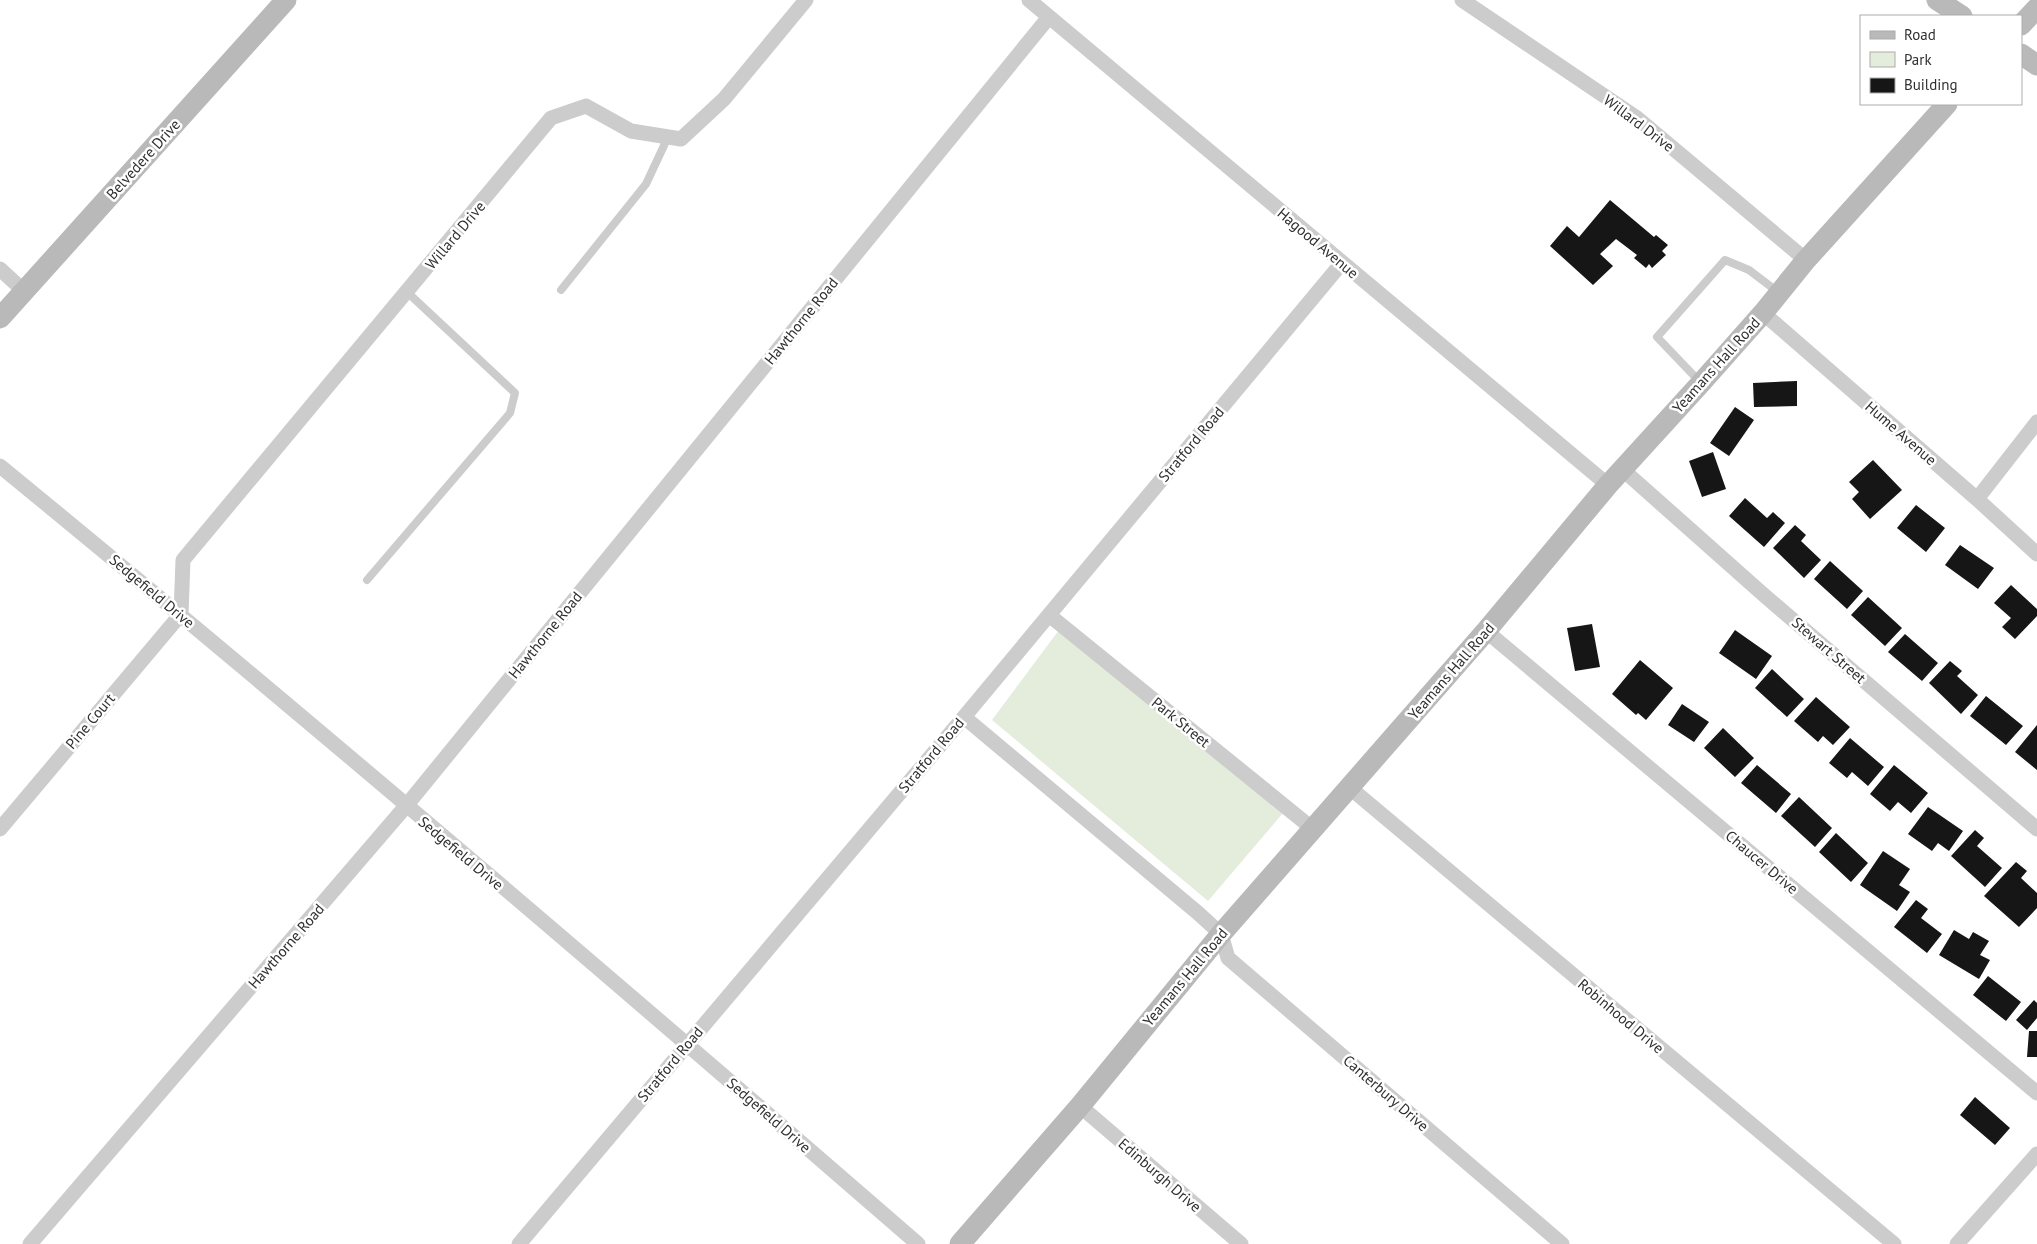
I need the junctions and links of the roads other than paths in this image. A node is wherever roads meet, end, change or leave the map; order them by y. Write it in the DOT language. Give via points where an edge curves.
graph roads {
  1 [pos="286,0"];
  2 [pos="806,0"];
  3 [pos="1029,0"];
  4 [pos="1462,0"];
  5 [pos="1936,0"];
  6 [pos="2037,8"];
  7 [pos="1960,15"];
  8 [pos="1049,17"];
  9 [pos="2022,23"];
  10 [pos="2022,55"];
  11 [pos="2037,65"];
  12 [pos="1946,105"];
  13 [pos="668,137"];
  14 [pos="1806,260"];
  15 [pos="1341,264"];
  16 [pos="0,269"];
  17 [pos="561,290"];
  18 [pos="24,291"];
  19 [pos="407,292"];
  20 [pos="1780,293"];
  21 [pos="1763,313"];
  22 [pos="0,318"];
  23 [pos="1701,383"];
  24 [pos="2037,422"];
  25 [pos="0,466"];
  26 [pos="1622,469"];
  27 [pos="1608,485"];
  28 [pos="1977,499"];
  29 [pos="2037,554"];
  30 [pos="367,580"];
  31 [pos="181,614"];
  32 [pos="1049,615"];
  33 [pos="1486,631"];
  34 [pos="964,717"];
  35 [pos="1349,787"];
  36 [pos="406,806"];
  37 [pos="0,829"];
  38 [pos="1313,829"];
  39 [pos="2037,829"];
  40 [pos="1221,934"];
  41 [pos="687,1043"];
  42 [pos="2037,1093"];
  43 [pos="1080,1106"];
  44 [pos="2037,1154"];
  45 [pos="38,1241"];
  46 [pos="519,1244"];
  47 [pos="918,1244"];
  48 [pos="960,1244"];
  49 [pos="1241,1244"];
  50 [pos="1562,1244"];
  51 [pos="1894,1244"];
  52 [pos="1957,1244"];
  1 -- 18 [label="street, Belvedere Drive"];
  2 -- 13 [label="street, Willard Drive" via="724,99 681,139"];
  3 -- 8 [label="street, Hagood Avenue"];
  4 -- 14 [label="street, Willard Drive" via="1636,118"];
  5 -- 7 [label="street"];
  6 -- 9 [label="street"];
  8 -- 15 [label="street, Hagood Avenue"];
  8 -- 36 [label="street, Hawthorne Road"];
  10 -- 11 [label="street"];
  12 -- 14 [label="street, Yeamans Hall Road"];
  13 -- 17 [label="lane" via="646,184"];
  13 -- 19 [label="street, Willard Drive" via="631,131 586,106 551,118"];
  14 -- 20 [label="street, Yeamans Hall Road"];
  15 -- 27 [label="street, Hagood Avenue"];
  15 -- 32 [label="street, Stratford Road"];
  16 -- 18 [label="street"];
  18 -- 22 [label="street, Belvedere Drive"];
  19 -- 30 [label="lane" via="515,393 510,413"];
  19 -- 31 [label="street, Willard Drive" via="183,560"];
  20 -- 21 [label="street, Yeamans Hall Road"];
  20 -- 23 [label="lane" via="1749,270 1725,260 1658,337"];
  21 -- 23 [label="street, Yeamans Hall Road"];
  21 -- 28 [label="street, Hume Avenue"];
  23 -- 26 [label="street, Yeamans Hall Road"];
  24 -- 28 [label="street"];
  25 -- 31 [label="street, Sedgefield Drive"];
  26 -- 27 [label="street, Yeamans Hall Road"];
  26 -- 39 [label="street, Stewart Street"];
  27 -- 33 [label="street, Yeamans Hall Road"];
  28 -- 29 [label="street, Hume Avenue"];
  31 -- 36 [label="street, Sedgefield Drive"];
  31 -- 37 [label="street, Pine Court"];
  32 -- 34 [label="street, Stratford Road"];
  32 -- 38 [label="street, Park Street"];
  33 -- 35 [label="street, Yeamans Hall Road"];
  33 -- 42 [label="street, Chaucer Drive"];
  34 -- 40 [label="street"];
  34 -- 41 [label="street, Stratford Road"];
  35 -- 38 [label="street, Yeamans Hall Road"];
  35 -- 51 [label="street, Robinhood Drive"];
  36 -- 41 [label="street, Sedgefield Drive"];
  36 -- 45 [label="street, Hawthorne Road"];
  38 -- 40 [label="street, Yeamans Hall Road"];
  40 -- 43 [label="street, Yeamans Hall Road"];
  40 -- 50 [label="street, Canterbury Drive" via="1228,958"];
  41 -- 46 [label="street, Stratford Road"];
  41 -- 47 [label="street, Sedgefield Drive"];
  43 -- 48 [label="street, Yeamans Hall Road"];
  43 -- 49 [label="street, Edinburgh Drive"];
  44 -- 52 [label="street"];
}
